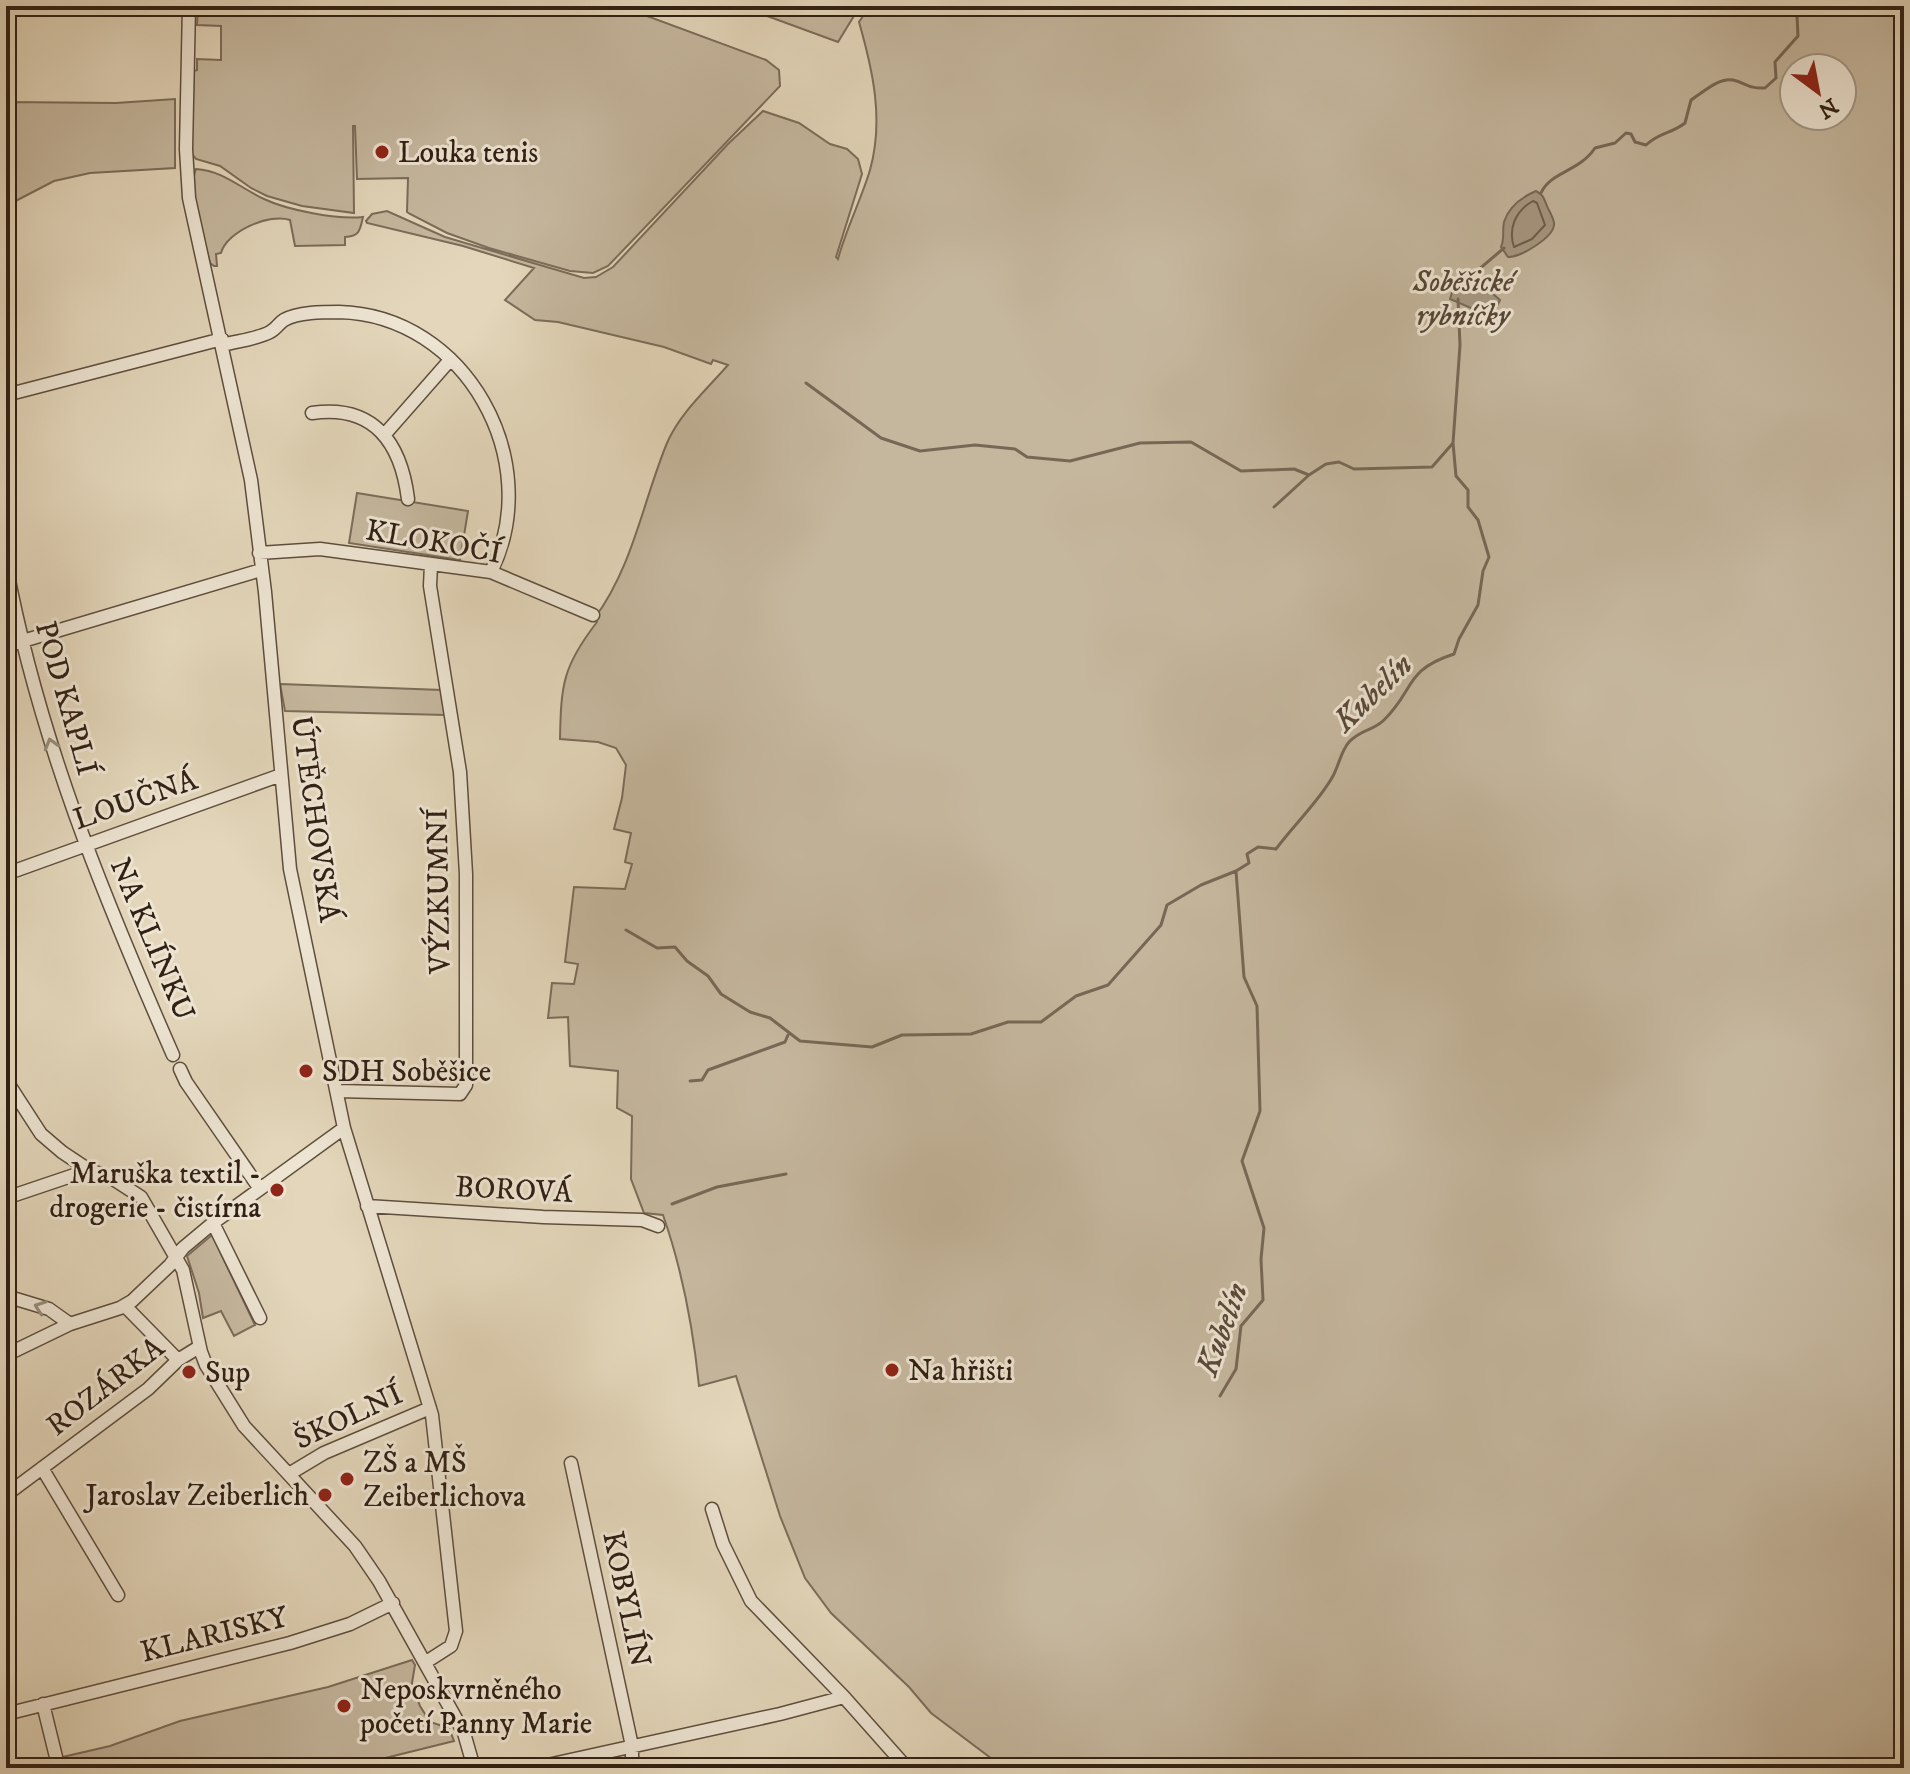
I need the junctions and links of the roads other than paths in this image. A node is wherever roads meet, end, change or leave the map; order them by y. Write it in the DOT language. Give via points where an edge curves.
graph roads {
  1 [pos="189,6"];
  2 [pos="222,342"];
  3 [pos="450,360"];
  4 [pos="6,395"];
  5 [pos="312,413"];
  6 [pos="385,434"];
  7 [pos="408,499"];
  8 [pos="259,553"];
  9 [pos="6,565"];
  10 [pos="431,565"];
  11 [pos="261,570"];
  12 [pos="491,572"];
  13 [pos="593,615"];
  14 [pos="22,641"];
  15 [pos="6,646"];
  16 [pos="281,775"];
  17 [pos="84,844"];
  18 [pos="6,874"];
  19 [pos="173,1055"];
  20 [pos="180,1069"];
  21 [pos="6,1080"];
  22 [pos="338,1091"];
  23 [pos="344,1128"];
  24 [pos="89,1170"];
  25 [pos="260,1189"];
  26 [pos="6,1198"];
  27 [pos="367,1206"];
  28 [pos="213,1223"];
  29 [pos="658,1226"];
  30 [pos="177,1256"];
  31 [pos="6,1296"];
  32 [pos="125,1306"];
  33 [pos="260,1318"];
  34 [pos="70,1324"];
  35 [pos="199,1347"];
  36 [pos="6,1355"];
  37 [pos="178,1360"];
  38 [pos="430,1408"];
  39 [pos="571,1463"];
  40 [pos="42,1468"];
  41 [pos="289,1474"];
  42 [pos="6,1495"];
  43 [pos="712,1509"];
  44 [pos="118,1595"];
  45 [pos="393,1603"];
  46 [pos="426,1662"];
  47 [pos="844,1697"];
  48 [pos="43,1704"];
  49 [pos="6,1714"];
  50 [pos="632,1746"];
  51 [pos="56,1757"];
  52 [pos="474,1768"];
  53 [pos="534,1768"];
  54 [pos="632,1768"];
  55 [pos="907,1768"];
  1 -- 2 [label="street, ÚTĚCHOVSKÁ" via="186,170"];
  2 -- 3 [label="street" via="270,332 285,319 340,312 416,332"];
  2 -- 4 [label="street"];
  2 -- 8 [label="street, ÚTĚCHOVSKÁ" via="251,480"];
  3 -- 6 [label="street"];
  3 -- 12 [label="street" via="483,397 505,456 509,512 501,553"];
  5 -- 6 [label="street" via="353,415"];
  6 -- 7 [label="street" via="400,462"];
  8 -- 10 [label="street, KLOKOČÍ" via="320,549"];
  8 -- 11 [label="street, ÚTĚCHOVSKÁ"];
  9 -- 14 [label="street, POD KAPLÍ"];
  10 -- 12 [label="street, KLOKOČÍ"];
  10 -- 22 [label="street, VÝZKUMNÍ" via="460,772 466,874 466,1085 460,1094"];
  11 -- 14 [label="street"];
  11 -- 16 [label="street, ÚTĚCHOVSKÁ"];
  12 -- 13 [label="street, KLOKOČÍ"];
  14 -- 15 [label="street"];
  17 -- 14 [label="street, POD KAPLÍ, one-way"];
  16 -- 17 [label="street, LOUČNÁ"];
  16 -- 22 [label="street, ÚTĚCHOVSKÁ" via="290,869"];
  17 -- 18 [label="street, LOUČNÁ"];
  17 -- 19 [label="street, NA KLÍNKU"];
  20 -- 25 [label="street, NA KLÍNKU"];
  21 -- 24 [label="street" via="41,1134"];
  22 -- 23 [label="street, ÚTĚCHOVSKÁ"];
  23 -- 25 [label="street"];
  23 -- 27 [label="street, ÚTĚCHOVSKÁ"];
  24 -- 26 [label="street"];
  24 -- 30 [label="street" via="141,1197"];
  25 -- 28 [label="street"];
  27 -- 29 [label="street, BOROVÁ" via="642,1220"];
  27 -- 38 [label="street, ÚTĚCHOVSKÁ"];
  28 -- 30 [label="street"];
  28 -- 33 [label="street"];
  30 -- 32 [label="street"];
  30 -- 35 [label="street" via="188,1284"];
  34 -- 31 [label="street, one-way" via="49,1309"];
  32 -- 34 [label="street"];
  32 -- 37 [label="street"];
  34 -- 36 [label="street"];
  35 -- 37 [label="street, ROZÁRKA"];
  35 -- 41 [label="street" via="244,1426"];
  37 -- 40 [label="street, ROZÁRKA" via="148,1389"];
  38 -- 41 [label="street, ŠKOLNÍ" via="324,1453"];
  38 -- 46 [label="street, ÚTĚCHOVSKÁ" via="456,1631 451,1646"];
  39 -- 50 [label="street, KOBYLÍN"];
  40 -- 42 [label="street, ROZÁRKA"];
  40 -- 44 [label="street"];
  41 -- 45 [label="street" via="355,1546"];
  43 -- 47 [label="street" via="751,1601"];
  45 -- 46 [label="street"];
  45 -- 48 [label="street, KLARISKY" via="350,1624 290,1643"];
  46 -- 52 [label="street" via="468,1742"];
  47 -- 50 [label="street"];
  47 -- 55 [label="street"];
  48 -- 49 [label="street, KLARISKY"];
  48 -- 51 [label="street"];
  50 -- 53 [label="street"];
  50 -- 54 [label="street, KOBYLÍN"];
}
